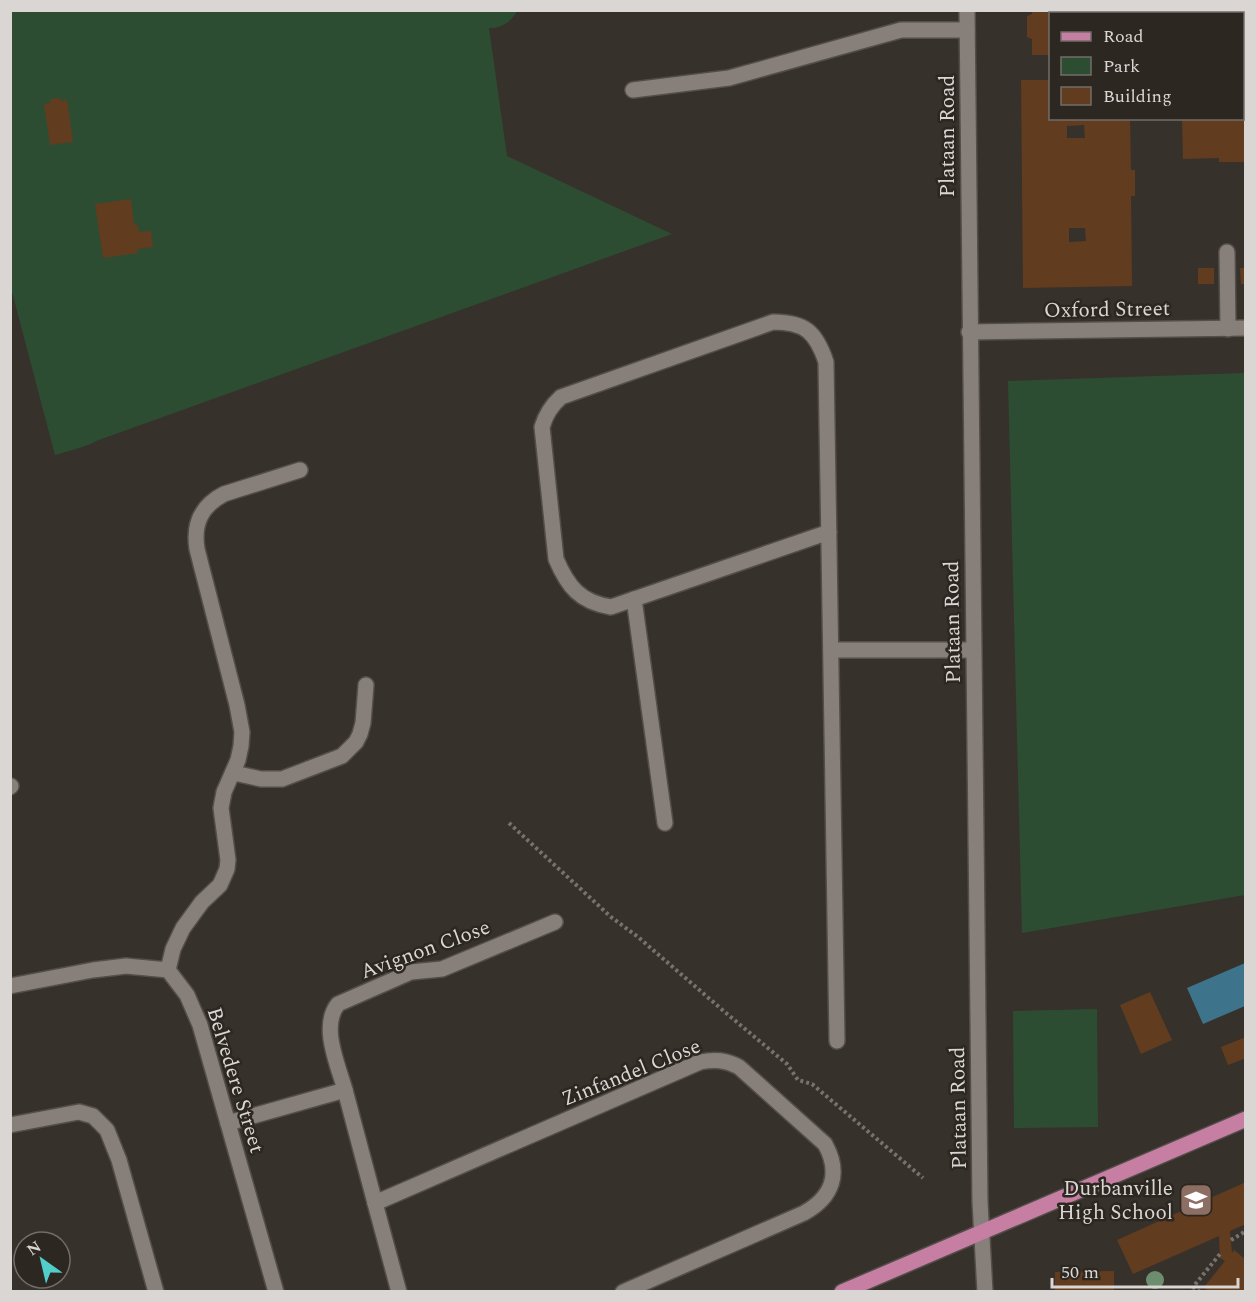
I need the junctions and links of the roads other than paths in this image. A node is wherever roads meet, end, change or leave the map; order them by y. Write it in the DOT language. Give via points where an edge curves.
graph roads {
  1 [pos="967,10"];
  2 [pos="967,30"];
  3 [pos="633,90"];
  4 [pos="1227,252"];
  5 [pos="1245,328"];
  6 [pos="1228,329"];
  7 [pos="969,332"];
  8 [pos="300,470"];
  9 [pos="829,532"];
  10 [pos="634,599"];
  11 [pos="831,650"];
  12 [pos="973,650"];
  13 [pos="366,685"];
  14 [pos="234,773"];
  15 [pos="665,823"];
  16 [pos="555,922"];
  17 [pos="168,970"];
  18 [pos="10,986"];
  19 [pos="837,1041"];
  20 [pos="345,1090"];
  21 [pos="1245,1119"];
  22 [pos="228,1123"];
  23 [pos="10,1125"];
  24 [pos="375,1203"];
  25 [pos="980,1233"];
  26 [pos="846,1290"];
  27 [pos="156,1292"];
  28 [pos="276,1292"];
  29 [pos="399,1292"];
  30 [pos="623,1292"];
  31 [pos="985,1292"];
  1 -- 2 [label="street, Plataan Road"];
  2 -- 3 [label="street" via="901,30 729,78"];
  2 -- 7 [label="street, Plataan Road"];
  4 -- 6 [label="street"];
  5 -- 6 [label="street, Oxford Street"];
  6 -- 7 [label="street, Oxford Street"];
  7 -- 12 [label="street, Plataan Road"];
  8 -- 14 [label="street" via="213,499 195,528 240,718 241,746"];
  9 -- 10 [label="street"];
  9 -- 10 [label="street" via="826,362 814,336 805,328 790,322 773,322 561,397 546,414 542,427 556,559 565,579 593,604 611,607"];
  9 -- 11 [label="street"];
  10 -- 15 [label="street"];
  11 -- 12 [label="street"];
  11 -- 19 [label="street"];
  12 -- 25 [label="street, Plataan Road"];
  13 -- 14 [label="street" via="360,734 342,756 282,779 261,780"];
  14 -- 17 [label="street" via="221,808 227,869 220,885 183,928"];
  16 -- 20 [label="street, Avignon Close" via="442,969 411,972 338,1004 329,1026"];
  17 -- 18 [label="street" via="126,966 93,969"];
  17 -- 22 [label="street, Belvedere Street" via="187,995 200,1025"];
  20 -- 22 [label="street"];
  20 -- 24 [label="street"];
  21 -- 25 [label="main road"];
  22 -- 28 [label="street, Belvedere Street"];
  23 -- 27 [label="street" via="79,1112 93,1116 107,1130"];
  24 -- 29 [label="street"];
  24 -- 30 [label="street, Zinfandel Close" via="700,1062 724,1061 740,1067 825,1144 833,1166 829,1190 823,1200 804,1213"];
  25 -- 26 [label="main road"];
  25 -- 31 [label="street, Plataan Road"];
}
